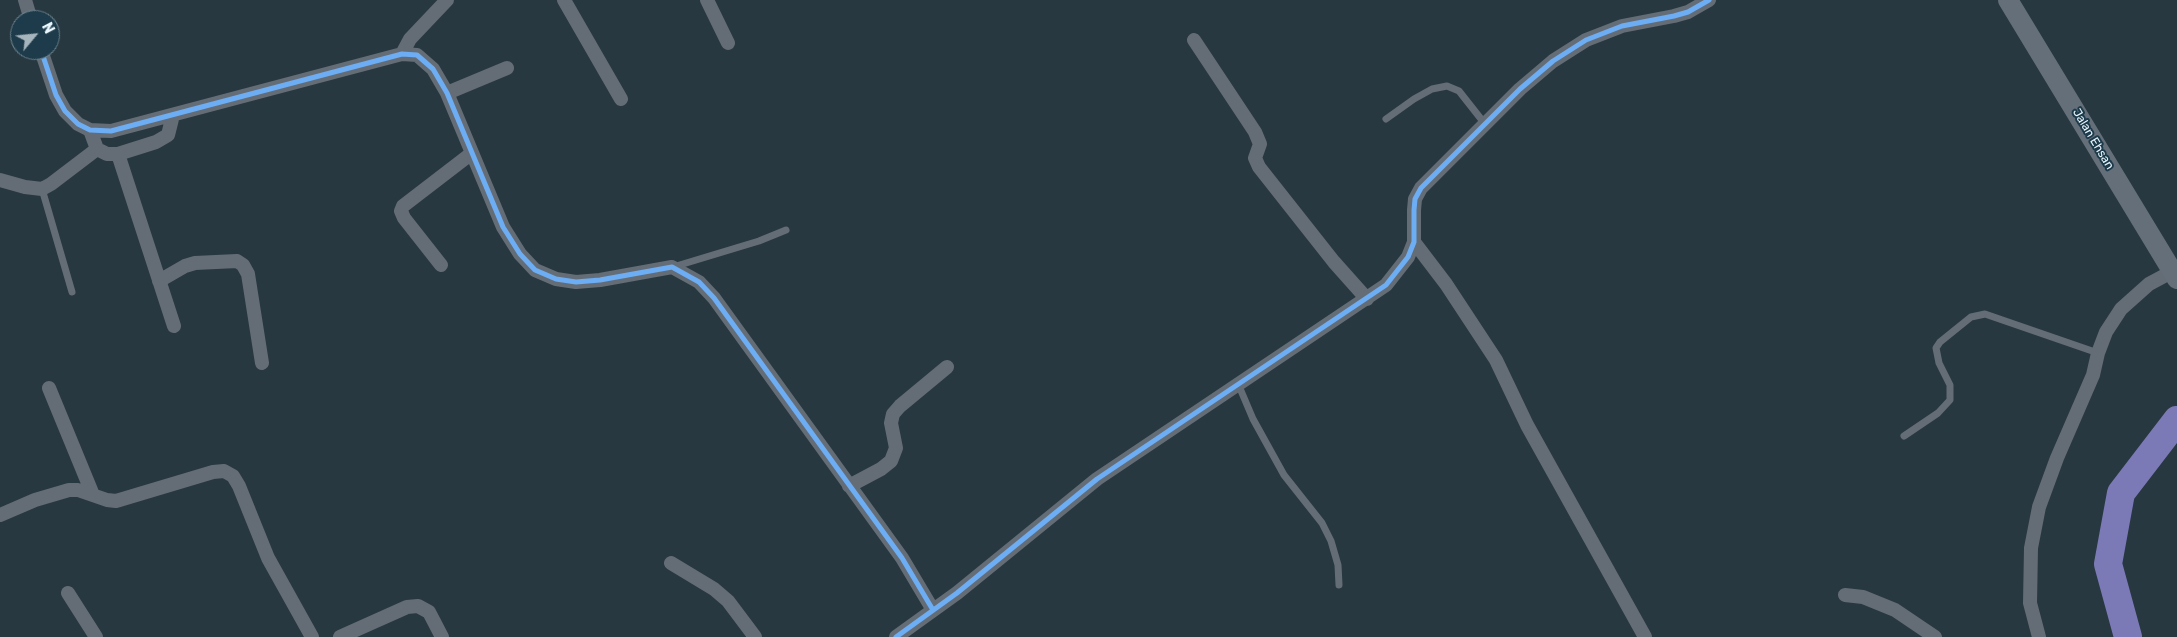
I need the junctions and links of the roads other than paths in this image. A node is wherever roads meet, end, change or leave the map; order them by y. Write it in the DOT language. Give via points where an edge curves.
graph roads {
  1 [pos="446,0"];
  2 [pos="564,0"];
  3 [pos="707,0"];
  4 [pos="1709,0"];
  5 [pos="2008,0"];
  6 [pos="1194,40"];
  7 [pos="728,43"];
  8 [pos="402,54"];
  9 [pos="44,60"];
  10 [pos="507,68"];
  11 [pos="447,93"];
  12 [pos="621,100"];
  13 [pos="173,115"];
  14 [pos="1386,119"];
  15 [pos="1485,124"];
  16 [pos="90,130"];
  17 [pos="97,149"];
  18 [pos="472,153"];
  19 [pos="118,154"];
  20 [pos="0,180"];
  21 [pos="42,189"];
  22 [pos="786,230"];
  23 [pos="1414,242"];
  24 [pos="441,265"];
  25 [pos="672,267"];
  26 [pos="2175,273"];
  27 [pos="159,281"];
  28 [pos="72,292"];
  29 [pos="1367,298"];
  30 [pos="174,326"];
  31 [pos="2098,353"];
  32 [pos="262,363"];
  33 [pos="948,366"];
  34 [pos="1239,386"];
  35 [pos="49,388"];
  36 [pos="1904,436"];
  37 [pos="850,486"];
  38 [pos="94,495"];
  39 [pos="0,515"];
  40 [pos="671,563"];
  41 [pos="1339,585"];
  42 [pos="68,593"];
  43 [pos="1845,595"];
  44 [pos="933,610"];
  45 [pos="912,632"];
  46 [pos="96,637"];
  47 [pos="312,637"];
  48 [pos="340,637"];
  49 [pos="442,637"];
  50 [pos="755,637"];
  51 [pos="896,637"];
  52 [pos="1645,637"];
  53 [pos="1935,637"];
  54 [pos="2039,637"];
  1 -- 8 [label="street" via="410,39"];
  2 -- 12 [label="street"];
  3 -- 7 [label="street"];
  4 -- 15 [label="street" via="1688,12 1622,26 1586,40 1553,62"];
  5 -- 26 [label="main road, Jalan Ehsan"];
  6 -- 29 [label="street" via="1255,132 1260,144 1255,158 1259,166 1334,262"];
  8 -- 11 [label="street" via="417,55 433,70"];
  8 -- 13 [label="street"];
  9 -- 16 [label="street" via="65,111"];
  10 -- 11 [label="street"];
  11 -- 18 [label="street"];
  13 -- 16 [label="street" via="111,131"];
  13 -- 19 [label="street" via="170,131 164,138"];
  14 -- 15 [label="lane" via="1432,89 1447,86 1459,90"];
  15 -- 23 [label="street" via="1420,188 1415,199"];
  16 -- 17 [label="street"];
  17 -- 19 [label="street" via="107,154"];
  17 -- 21 [label="street"];
  18 -- 24 [label="street" via="403,206 401,211"];
  18 -- 25 [label="street" via="503,227 535,270 556,280 576,282"];
  19 -- 27 [label="street"];
  20 -- 21 [label="street"];
  21 -- 28 [label="lane"];
  22 -- 25 [label="lane"];
  23 -- 29 [label="street" via="1399,270 1386,285"];
  23 -- 52 [label="street" via="1496,360 1526,425"];
  25 -- 37 [label="street" via="699,282 714,298"];
  26 -- 31 [label="street" via="2149,284 2122,309 2106,332"];
  27 -- 30 [label="street"];
  27 -- 32 [label="street" via="195,263 237,261 243,265 248,274"];
  29 -- 34 [label="street"];
  31 -- 36 [label="lane" via="1985,314 1971,317 1936,348 1939,363 1950,385 1950,400 1938,413"];
  31 -- 54 [label="street" via="2093,375 2057,458 2030,548 2030,603"];
  33 -- 37 [label="street" via="893,414 891,423 896,448 891,461"];
  34 -- 41 [label="lane" via="1284,475 1322,523 1338,565"];
  34 -- 44 [label="street" via="1097,479"];
  35 -- 38 [label="street"];
  37 -- 44 [label="street" via="902,558"];
  38 -- 39 [label="street" via="69,490"];
  38 -- 47 [label="street" via="116,501 213,472 224,471 233,476 268,558"];
  40 -- 50 [label="street" via="728,601"];
  42 -- 46 [label="street"];
  43 -- 53 [label="street" via="1863,597 1895,610"];
  44 -- 45 [label="street"];
  45 -- 51 [label="street"];
  48 -- 49 [label="street" via="407,607 418,606 429,612"];
}
